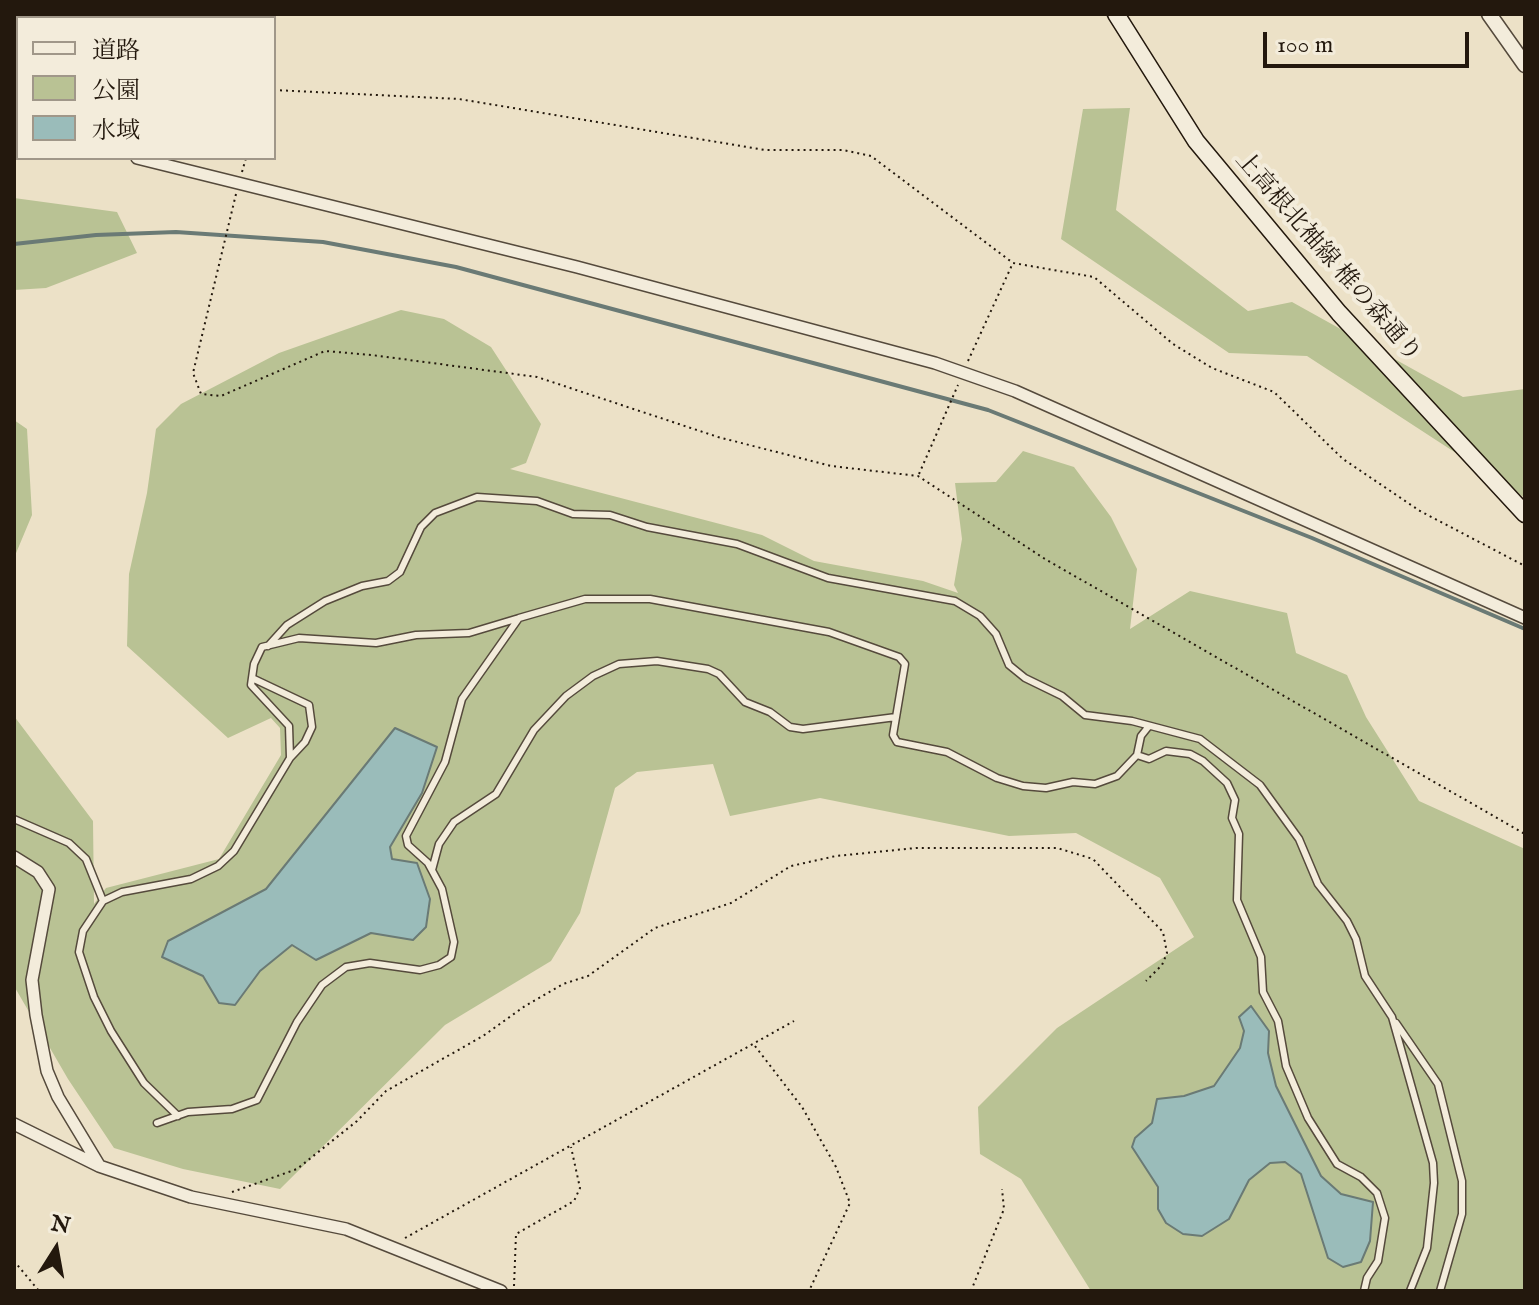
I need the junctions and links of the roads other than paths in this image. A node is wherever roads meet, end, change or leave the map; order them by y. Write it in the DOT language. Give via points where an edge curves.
graph roads {
  1 [pos="1116,14"];
  2 [pos="1489,14"];
  3 [pos="1525,65"];
  4 [pos="145,160"];
  5 [pos="1525,514"];
  6 [pos="1524,614"];
  7 [pos="519,618"];
  8 [pos="268,646"];
  9 [pos="252,678"];
  10 [pos="896,717"];
  11 [pos="1149,726"];
  12 [pos="1137,755"];
  13 [pos="290,758"];
  14 [pos="14,819"];
  15 [pos="14,857"];
  16 [pos="432,870"];
  17 [pos="103,901"];
  18 [pos="1392,1017"];
  19 [pos="178,1116"];
  20 [pos="157,1123"];
  21 [pos="14,1124"];
  22 [pos="99,1166"];
  23 [pos="501,1291"];
  24 [pos="1364,1291"];
  25 [pos="1410,1291"];
  26 [pos="1440,1291"];
  1 -- 5 [label="main road, 上高根北袖線 椎の森通り" via="1196,141 1339,313"];
  2 -- 3 [label="street"];
  4 -- 6 [label="street" via="935,363 1015,391"];
  7 -- 8 [label="lane" via="469,633 376,643 322,637"];
  7 -- 10 [label="lane" via="585,599 650,599 829,632 899,657 905,664"];
  7 -- 16 [label="lane" via="462,699 441,771 408,826 408,845"];
  8 -- 9 [label="lane" via="262,647"];
  8 -- 11 [label="lane" via="287,625 325,601 388,581 400,572 421,527 435,513 477,497 537,501 573,514 610,515 726,541 828,578 955,601 980,616 996,634 1009,665 1025,678 1062,696 1085,715"];
  9 -- 13 [label="lane" via="260,698 289,726"];
  9 -- 13 [label="lane" via="309,705 312,727"];
  10 -- 12 [label="lane" via="897,742 947,752 1023,786 1095,784 1117,776"];
  10 -- 16 [label="lane" via="790,727 745,702 708,669 657,661 619,664 566,696 534,730 496,794 454,822 439,844"];
  11 -- 12 [label="lane"];
  11 -- 18 [label="lane" via="1200,739 1260,785 1299,839 1318,884 1347,921 1365,976"];
  12 -- 24 [label="lane" via="1149,759 1166,751 1190,754 1227,783 1235,800 1237,900 1261,957 1263,992 1278,1021 1286,1066 1308,1118 1337,1164 1377,1193 1385,1218 1378,1261"];
  13 -- 17 [label="lane" via="234,851 218,866 191,879 122,892"];
  14 -- 17 [label="lane" via="69,843 86,859"];
  15 -- 22 [label="street" via="38,872 49,889 32,980 36,1015 47,1071"];
  16 -- 19 [label="lane" via="442,889 454,942 451,957 420,970 370,963 346,967 322,985 297,1022 257,1100"];
  17 -- 19 [label="lane" via="83,931 79,952 94,997 144,1083"];
  18 -- 25 [label="lane" via="1433,1163 1427,1248"];
  18 -- 26 [label="lane" via="1438,1084 1455,1139 1462,1214"];
  19 -- 20 [label="lane"];
  21 -- 22 [label="street"];
  22 -- 23 [label="street" via="208,1203 346,1229"];
}
